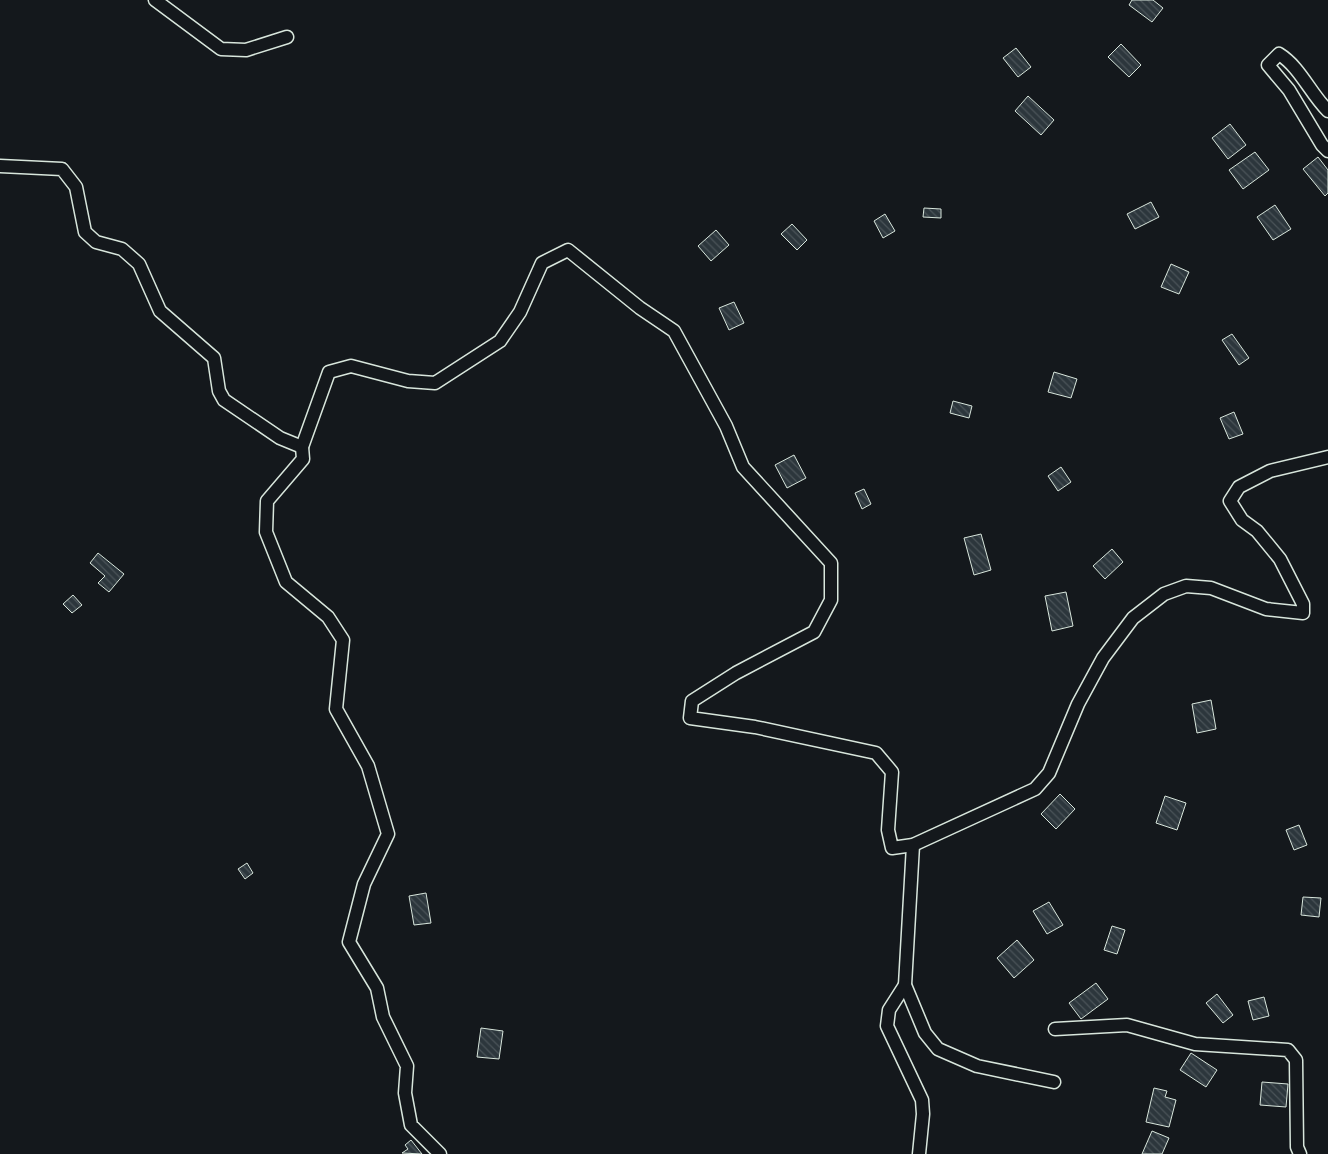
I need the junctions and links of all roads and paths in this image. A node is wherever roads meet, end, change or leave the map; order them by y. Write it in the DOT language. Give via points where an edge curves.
graph roads {
  1 [pos="155,0"];
  2 [pos="287,38"];
  3 [pos="1328,111"];
  4 [pos="1328,151"];
  5 [pos="0,166"];
  6 [pos="302,447"];
  7 [pos="1328,457"];
  8 [pos="913,845"];
  9 [pos="905,985"];
  10 [pos="1055,1029"];
  11 [pos="1054,1082"];
  12 [pos="440,1154"];
  13 [pos="919,1154"];
  14 [pos="1300,1154"];
  1 -- 2 [label="street" via="221,48 246,50"];
  3 -- 4 [label="street" via="1290,60 1279,54 1268,65 1289,90"];
  5 -- 6 [label="street" via="62,169 76,187 85,232 96,242 122,249 139,264 160,311 214,358 219,390 224,400 280,438"];
  6 -- 8 [label="street" via="329,372 351,366 408,381 435,383 500,342 520,312 542,263 568,250 674,331 726,426 744,467 831,563 831,600 814,632 736,673 692,701 690,718 755,727 876,753 892,772 888,830 892,848"];
  6 -- 12 [label="street" via="303,459 266,501 266,532 286,582 328,617 344,640 336,709 368,766 388,834 364,884 349,942 377,988 383,1017 407,1066 405,1093 411,1125"];
  7 -- 8 [label="street" via="1270,471 1239,487 1230,501 1242,520 1257,531 1280,559 1303,604 1302,613 1266,609 1211,588 1186,586 1164,594 1133,618 1103,658 1078,704 1049,773 1035,789"];
  8 -- 9 [label="street"];
  9 -- 11 [label="street" via="925,1033 938,1049 976,1066"];
  9 -- 13 [label="street" via="889,1010 887,1026 922,1100 924,1114"];
  10 -- 14 [label="street" via="1126,1025 1195,1044 1288,1050 1296,1060 1296,1147"];
}
